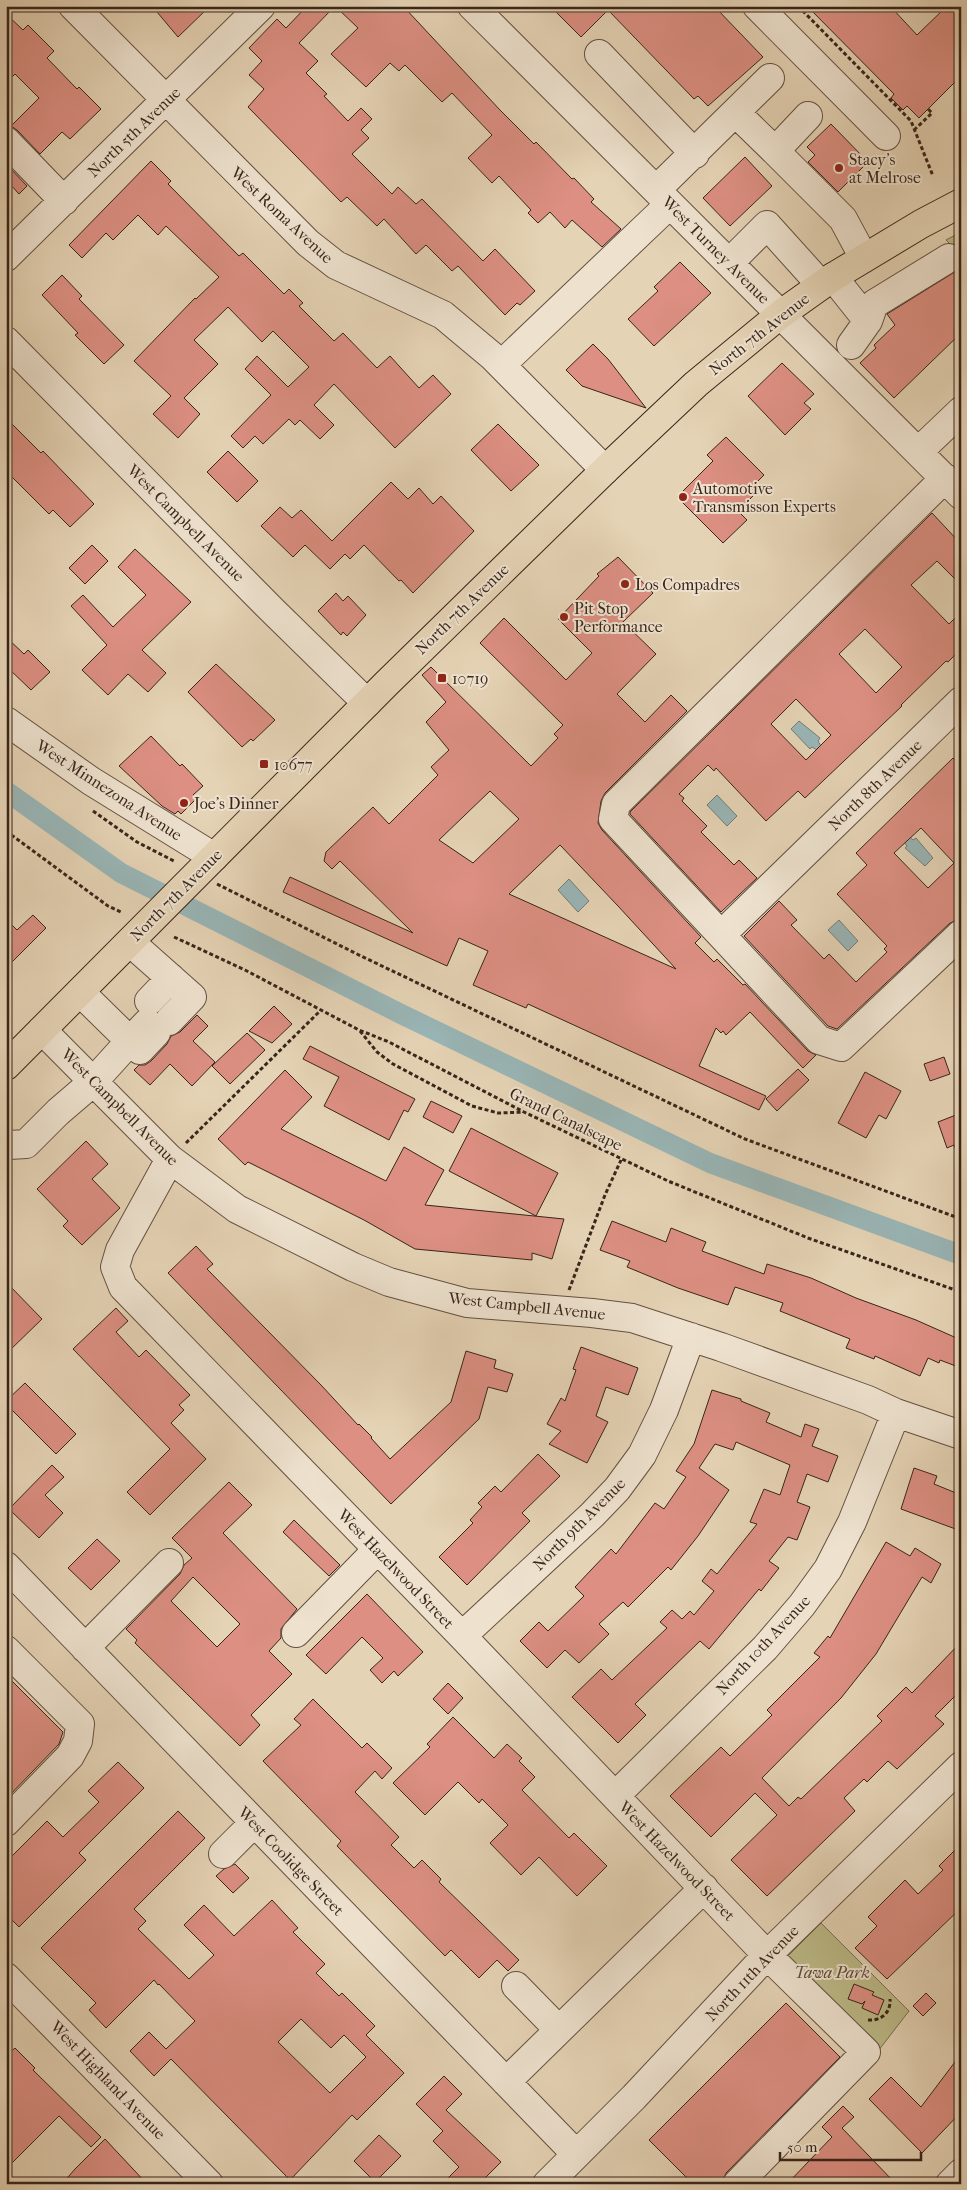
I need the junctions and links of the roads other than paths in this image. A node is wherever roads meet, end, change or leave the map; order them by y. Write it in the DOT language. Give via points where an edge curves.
graph roads {
  1 [pos="73,6"];
  2 [pos="261,6"];
  3 [pos="472,6"];
  4 [pos="757,6"];
  5 [pos="599,54"];
  6 [pos="770,78"];
  7 [pos="166,101"];
  8 [pos="736,113"];
  9 [pos="808,116"];
  10 [pos="886,136"];
  11 [pos="6,141"];
  12 [pos="775,151"];
  13 [pos="695,154"];
  14 [pos="663,198"];
  15 [pos="64,201"];
  16 [pos="961,203"];
  17 [pos="6,257"];
  18 [pos="864,258"];
  19 [pos="949,258"];
  20 [pos="728,263"];
  21 [pos="827,281"];
  22 [pos="781,314"];
  23 [pos="868,321"];
  24 [pos="6,341"];
  25 [pos="850,345"];
  26 [pos="501,365"];
  27 [pos="961,411"];
  28 [pos="918,452"];
  29 [pos="605,470"];
  30 [pos="953,487"];
  31 [pos="961,701"];
  32 [pos="367,703"];
  33 [pos="6,721"];
  34 [pos="214,857"];
  35 [pos="722,934"];
  36 [pos="961,934"];
  37 [pos="130,942"];
  38 [pos="80,992"];
  39 [pos="146,1022"];
  40 [pos="42,1030"];
  41 [pos="6,1066"];
  42 [pos="93,1082"];
  43 [pos="6,1143"];
  44 [pos="170,1159"];
  45 [pos="691,1337"];
  46 [pos="896,1413"];
  47 [pos="961,1435"];
  48 [pos="377,1550"];
  49 [pos="169,1562"];
  50 [pos="6,1566"];
  51 [pos="296,1633"];
  52 [pos="462,1636"];
  53 [pos="85,1648"];
  54 [pos="6,1650"];
  55 [pos="961,1766"];
  56 [pos="615,1796"];
  57 [pos="6,1822"];
  58 [pos="254,1823"];
  59 [pos="222,1854"];
  60 [pos="704,1888"];
  61 [pos="768,1955"];
  62 [pos="6,1977"];
  63 [pos="516,1986"];
  64 [pos="559,2030"];
  65 [pos="506,2082"];
  66 [pos="576,2154"];
  67 [pos="961,2173"];
  68 [pos="209,2184"];
  69 [pos="547,2184"];
  70 [pos="738,2184"];
  71 [pos="950,2184"];
  1 -- 7 [label="street, West Roma Avenue"];
  2 -- 7 [label="street, North 5th Avenue"];
  3 -- 14 [label="street, West Turney Avenue"];
  4 -- 10 [label="street"];
  5 -- 13 [label="street"];
  6 -- 8 [label="street"];
  7 -- 15 [label="street, North 5th Avenue"];
  7 -- 26 [label="street, West Roma Avenue" via="308,243 336,266 443,315"];
  8 -- 12 [label="street"];
  8 -- 13 [label="street"];
  9 -- 12 [label="street"];
  11 -- 15 [label="street"];
  12 -- 18 [label="street" via="843,219"];
  13 -- 14 [label="street"];
  14 -- 20 [label="street, West Turney Avenue"];
  14 -- 26 [label="street"];
  15 -- 17 [label="street, North 5th Avenue"];
  16 -- 18 [label="main road, North 7th Avenue"];
  18 -- 21 [label="main road, North 7th Avenue"];
  19 -- 23 [label="street" via="874,304"];
  20 -- 21 [label="street" via="767,225"];
  20 -- 22 [label="street, West Turney Avenue"];
  21 -- 22 [label="main road, North 7th Avenue"];
  21 -- 23 [label="street"];
  22 -- 28 [label="street, West Turney Avenue"];
  22 -- 29 [label="main road, North 7th Avenue" via="696,384"];
  23 -- 25 [label="street"];
  24 -- 32 [label="street, West Campbell Avenue"];
  26 -- 29 [label="street, West Roma Avenue"];
  27 -- 28 [label="street"];
  28 -- 30 [label="street, West Turney Avenue"];
  29 -- 32 [label="main road, North 7th Avenue"];
  30 -- 35 [label="street" via="616,804 613,819"];
  31 -- 35 [label="street, North 8th Avenue"];
  32 -- 34 [label="main road, North 7th Avenue"];
  33 -- 34 [label="street, West Minnezona Avenue" via="75,770"];
  34 -- 37 [label="main road, North 7th Avenue"];
  35 -- 36 [label="street" via="819,1040 841,1047"];
  37 -- 38 [label="main road, North 7th Avenue"];
  37 -- 39 [label="street" via="176,982"];
  38 -- 39 [label="street"];
  38 -- 40 [label="main road, North 7th Avenue"];
  39 -- 42 [label="street"];
  40 -- 41 [label="main road, North 7th Avenue"];
  40 -- 42 [label="street, West Campbell Avenue"];
  42 -- 43 [label="street" via="26,1144"];
  42 -- 44 [label="street, West Campbell Avenue"];
  44 -- 45 [label="street, West Campbell Avenue" via="237,1209 389,1282 467,1303 632,1318"];
  44 -- 48 [label="street, West Hazelwood Street" via="120,1250 116,1267 123,1287"];
  45 -- 46 [label="street, West Campbell Avenue"];
  45 -- 52 [label="street, North 9th Avenue" via="660,1419 642,1455 618,1489"];
  46 -- 47 [label="street, West Campbell Avenue"];
  46 -- 56 [label="street, North 10th Avenue" via="852,1522 828,1569 802,1606 765,1648"];
  48 -- 51 [label="street"];
  48 -- 52 [label="street, West Hazelwood Street"];
  49 -- 53 [label="street"];
  50 -- 53 [label="street, West Coolidge Street"];
  52 -- 56 [label="street, West Hazelwood Street"];
  53 -- 58 [label="street, West Coolidge Street"];
  54 -- 57 [label="street" via="80,1724 78,1741 70,1756"];
  55 -- 61 [label="street, North 11th Avenue"];
  56 -- 60 [label="street, West Hazelwood Street"];
  58 -- 59 [label="street"];
  58 -- 65 [label="street, West Coolidge Street"];
  60 -- 61 [label="street, West Hazelwood Street"];
  60 -- 64 [label="street"];
  61 -- 66 [label="street, North 11th Avenue"];
  61 -- 70 [label="street, West Hazelwood Street" via="866,2052"];
  62 -- 68 [label="street, West Highland Avenue"];
  63 -- 64 [label="street"];
  64 -- 65 [label="street"];
  65 -- 66 [label="street, West Coolidge Street"];
  66 -- 69 [label="street, North 11th Avenue"];
  67 -- 71 [label="street"];
}
